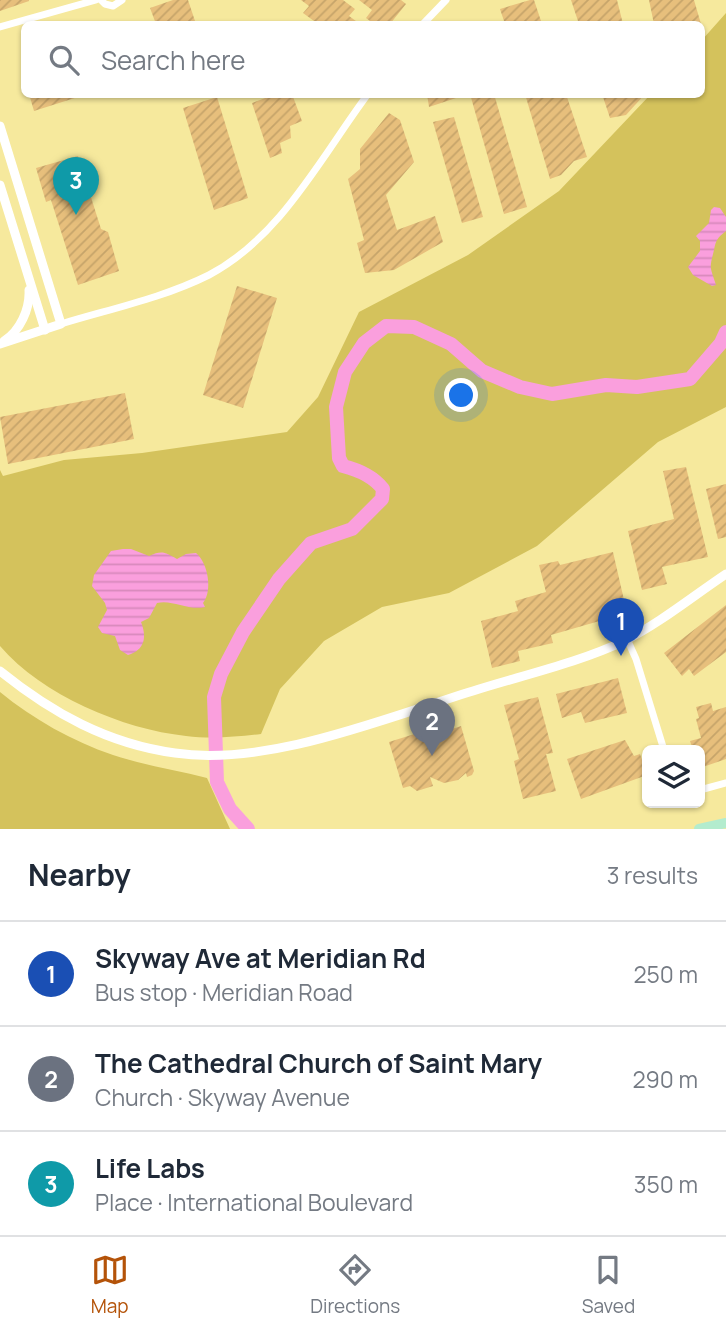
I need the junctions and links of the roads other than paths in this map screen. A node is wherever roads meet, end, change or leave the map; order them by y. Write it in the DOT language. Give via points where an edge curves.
graph roads {
  1 [pos="96,0"];
  2 [pos="101,0"];
  3 [pos="122,0"];
  4 [pos="446,0"];
  5 [pos="21,21"];
  6 [pos="21,21"];
  7 [pos="426,21"];
  8 [pos="0,27"];
  9 [pos="365,98"];
  10 [pos="0,126"];
  11 [pos="0,185"];
  12 [pos="29,282"];
  13 [pos="61,324"];
  14 [pos="45,330"];
  15 [pos="0,343"];
  16 [pos="726,574"];
  17 [pos="627,639"];
  18 [pos="0,671"];
  19 [pos="662,745"];
  20 [pos="726,783"];
  21 [pos="705,789"];
  22 [pos="726,823"];
  23 [pos="699,829"];
  1 -- 5 [label="street"];
  2 -- 3 [label="street" via="113,6"];
  4 -- 7 [label="street"];
  6 -- 8 [label="street"];
  9 -- 13 [label="street" via="273,224 237,255 182,287"];
  10 -- 13 [label="street"];
  11 -- 12 [label="street"];
  12 -- 14 [label="street"];
  12 -- 15 [label="street" via="27,311"];
  13 -- 14 [label="street"];
  14 -- 15 [label="street"];
  16 -- 17 [label="street"];
  17 -- 18 [label="street" via="389,718 244,755 176,754 116,740 42,703"];
  17 -- 19 [label="street"];
  20 -- 21 [label="street"];
  22 -- 23 [label="main road"];
}
